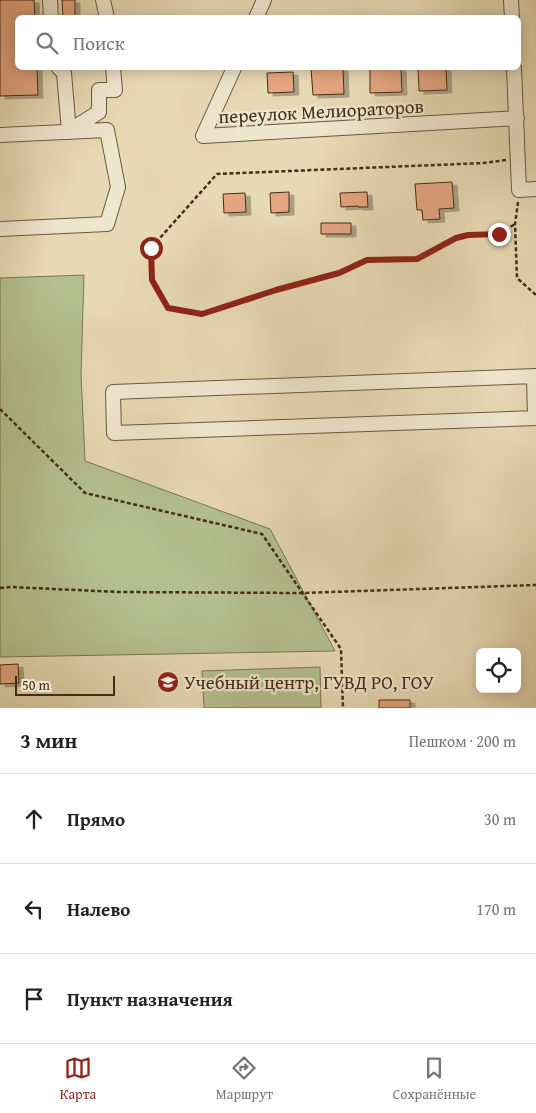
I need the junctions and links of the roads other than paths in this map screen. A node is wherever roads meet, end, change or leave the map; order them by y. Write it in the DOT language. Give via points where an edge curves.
graph roads {
  1 [pos="50,0"];
  2 [pos="103,0"];
  3 [pos="264,0"];
  4 [pos="511,0"];
  5 [pos="51,15"];
  6 [pos="106,15"];
  7 [pos="257,15"];
  8 [pos="512,15"];
  9 [pos="61,70"];
  10 [pos="113,70"];
  11 [pos="233,70"];
  12 [pos="514,70"];
  13 [pos="517,118"];
  14 [pos="68,132"];
  15 [pos="0,135"];
  16 [pos="536,189"];
  17 [pos="0,229"];
  18 [pos="535,376"];
  19 [pos="536,418"];
  1 -- 5 [label="street"];
  2 -- 6 [label="street"];
  3 -- 7 [label="street"];
  4 -- 8 [label="street"];
  9 -- 14 [label="street" via="64,73"];
  10 -- 14 [label="street" via="115,90 99,90 99,112"];
  11 -- 13 [label="street, переулок Мелиораторов" via="203,136"];
  12 -- 13 [label="street"];
  13 -- 16 [label="street" via="519,190"];
  14 -- 15 [label="street"];
  14 -- 17 [label="street" via="108,130 118,187 107,224"];
  18 -- 19 [label="street"];
  18 -- 19 [label="street" via="113,392 114,433"];
}
